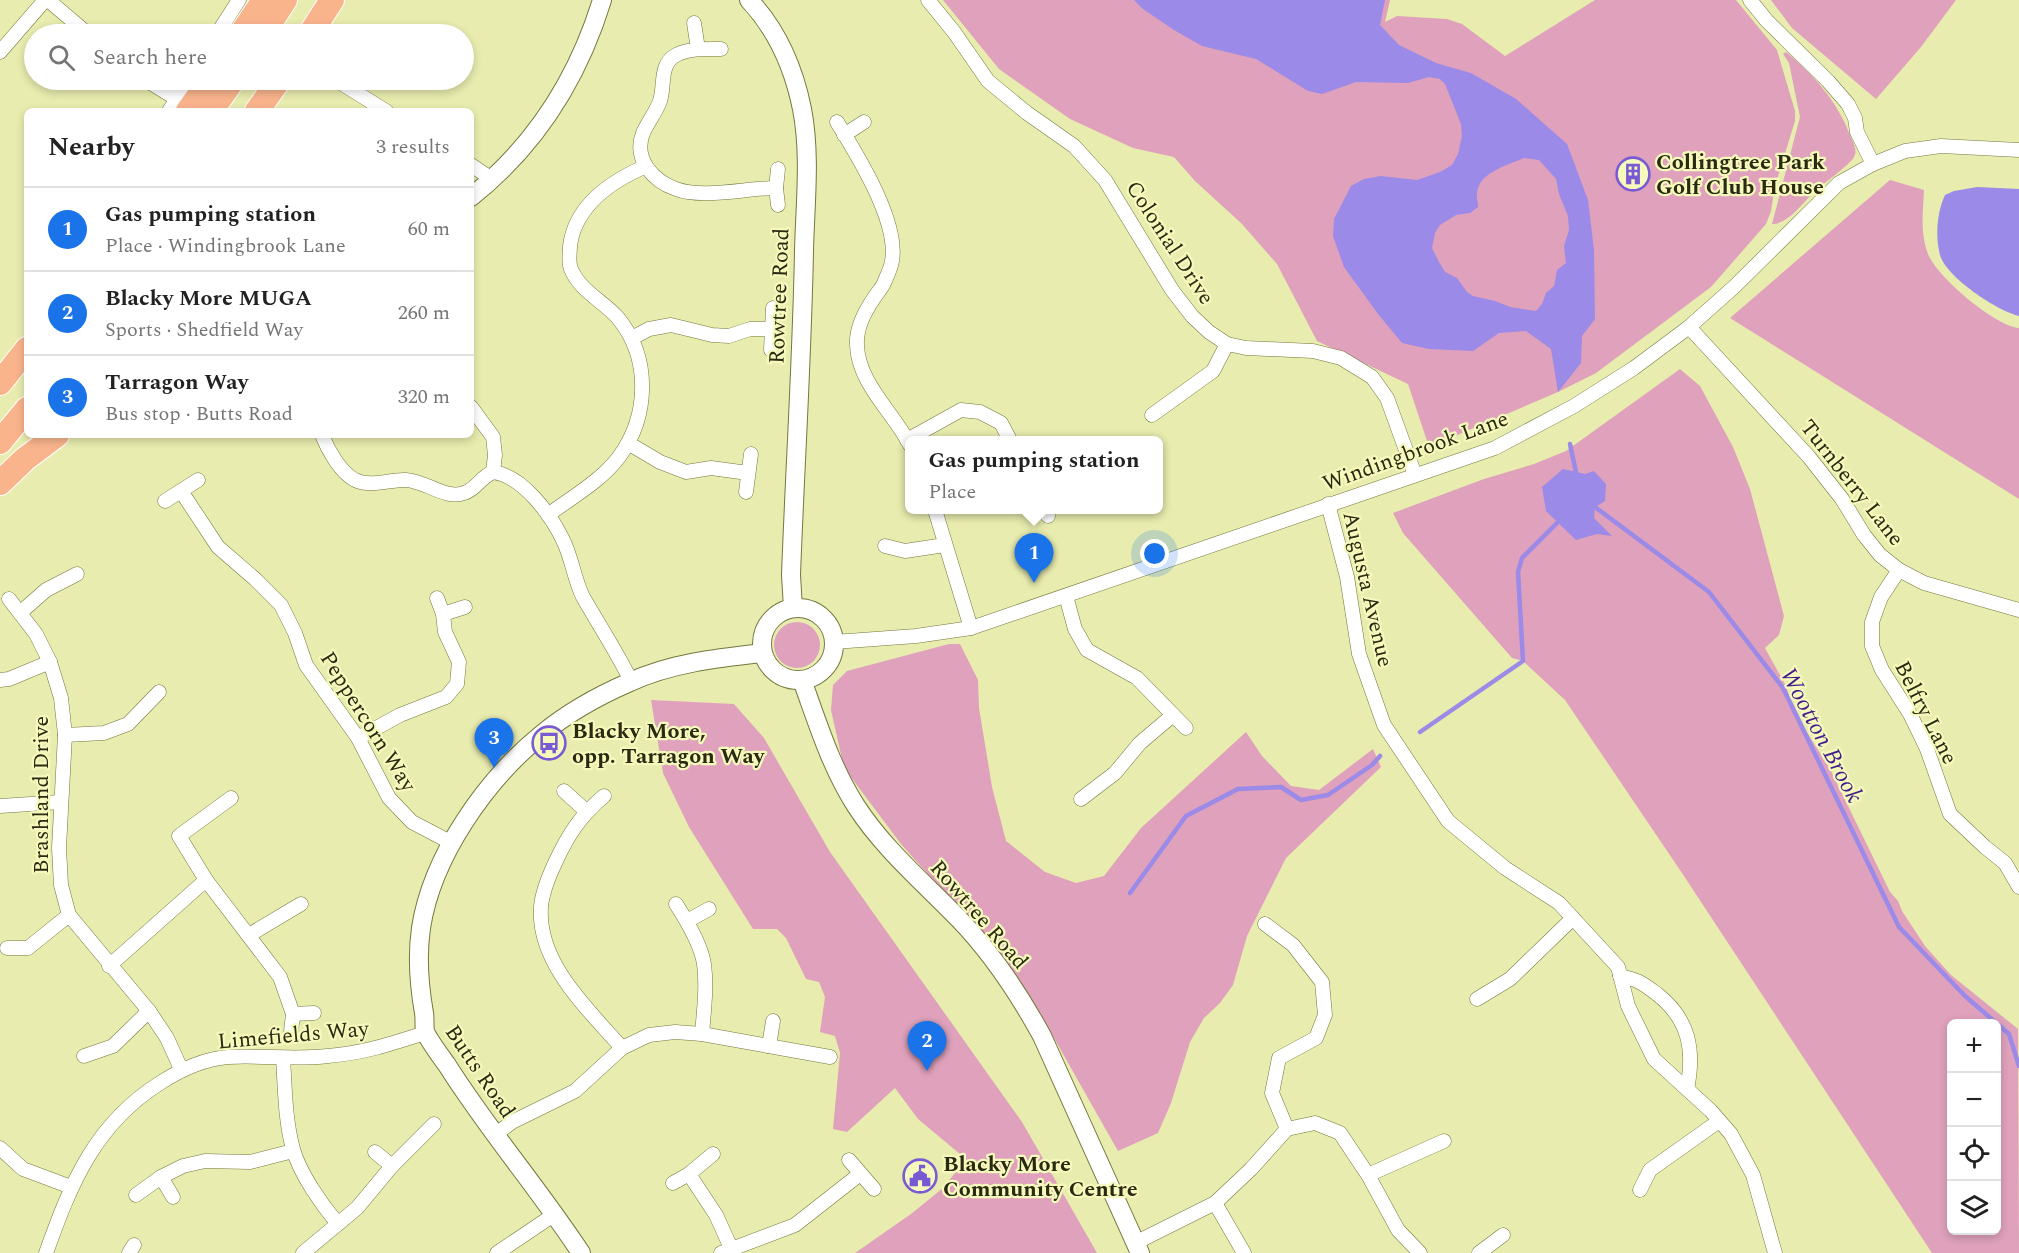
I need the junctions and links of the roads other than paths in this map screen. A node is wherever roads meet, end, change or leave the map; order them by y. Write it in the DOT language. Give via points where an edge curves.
graph roads {
  1 [pos="47,0"];
  2 [pos="239,0"];
  3 [pos="264,0"];
  4 [pos="285,0"];
  5 [pos="332,0"];
  6 [pos="602,0"];
  7 [pos="612,0"];
  8 [pos="749,0"];
  9 [pos="928,0"];
  10 [pos="1750,0"];
  11 [pos="596,20"];
  12 [pos="694,23"];
  13 [pos="25,24"];
  14 [pos="76,24"];
  15 [pos="223,24"];
  16 [pos="248,24"];
  17 [pos="269,24"];
  18 [pos="316,24"];
  19 [pos="24,25"];
  20 [pos="698,49"];
  21 [pos="721,49"];
  22 [pos="0,52"];
  23 [pos="158,90"];
  24 [pos="185,90"];
  25 [pos="198,90"];
  26 [pos="226,90"];
  27 [pos="272,90"];
  28 [pos="352,90"];
  29 [pos="178,107"];
  30 [pos="212,108"];
  31 [pos="259,108"];
  32 [pos="381,108"];
  33 [pos="837,122"];
  34 [pos="864,122"];
  35 [pos="844,135"];
  36 [pos="2019,150"];
  37 [pos="1873,164"];
  38 [pos="474,167"];
  39 [pos="644,167"];
  40 [pos="778,169"];
  41 [pos="492,179"];
  42 [pos="776,188"];
  43 [pos="474,195"];
  44 [pos="778,205"];
  45 [pos="773,308"];
  46 [pos="1689,327"];
  47 [pos="772,329"];
  48 [pos="632,338"];
  49 [pos="1227,344"];
  50 [pos="771,350"];
  51 [pos="24,353"];
  52 [pos="0,382"];
  53 [pos="474,411"];
  54 [pos="24,413"];
  55 [pos="1152,415"];
  56 [pos="918,436"];
  57 [pos="1008,436"];
  58 [pos="905,437"];
  59 [pos="53,438"];
  60 [pos="323,438"];
  61 [pos="0,442"];
  62 [pos="628,443"];
  63 [pos="751,454"];
  64 [pos="493,472"];
  65 [pos="748,473"];
  66 [pos="1415,475"];
  67 [pos="198,480"];
  68 [pos="0,483"];
  69 [pos="181,491"];
  70 [pos="746,492"];
  71 [pos="165,501"];
  72 [pos="1328,504"];
  73 [pos="548,514"];
  74 [pos="936,514"];
  75 [pos="945,545"];
  76 [pos="885,546"];
  77 [pos="1899,570"];
  78 [pos="76,574"];
  79 [pos="1066,596"];
  80 [pos="437,598"];
  81 [pos="9,599"];
  82 [pos="465,607"];
  83 [pos="793,608"];
  84 [pos="2019,610"];
  85 [pos="21,612"];
  86 [pos="443,614"];
  87 [pos="971,627"];
  88 [pos="834,642"];
  89 [pos="762,653"];
  90 [pos="50,662"];
  91 [pos="0,680"];
  92 [pos="802,680"];
  93 [pos="631,681"];
  94 [pos="159,692"];
  95 [pos="1173,715"];
  96 [pos="1186,728"];
  97 [pos="64,735"];
  98 [pos="358,738"];
  99 [pos="564,791"];
  100 [pos="604,796"];
  101 [pos="231,798"];
  102 [pos="1081,799"];
  103 [pos="61,802"];
  104 [pos="0,806"];
  105 [pos="586,811"];
  106 [pos="452,843"];
  107 [pos="206,880"];
  108 [pos="2019,887"];
  109 [pos="301,904"];
  110 [pos="676,904"];
  111 [pos="709,909"];
  112 [pos="69,915"];
  113 [pos="1573,918"];
  114 [pos="687,921"];
  115 [pos="1265,924"];
  116 [pos="249,935"];
  117 [pos="7,948"];
  118 [pos="109,966"];
  119 [pos="1620,976"];
  120 [pos="1477,999"];
  121 [pos="149,1011"];
  122 [pos="314,1013"];
  123 [pos="293,1014"];
  124 [pos="773,1021"];
  125 [pos="291,1032"];
  126 [pos="426,1033"];
  127 [pos="702,1034"];
  128 [pos="769,1046"];
  129 [pos="622,1048"];
  130 [pos="84,1056"];
  131 [pos="830,1057"];
  132 [pos="283,1058"];
  133 [pos="181,1069"];
  134 [pos="1687,1089"];
  135 [pos="1719,1121"];
  136 [pos="434,1125"];
  137 [pos="1287,1129"];
  138 [pos="496,1134"];
  139 [pos="1444,1141"];
  140 [pos="0,1148"];
  141 [pos="293,1151"];
  142 [pos="375,1152"];
  143 [pos="713,1154"];
  144 [pos="849,1160"];
  145 [pos="392,1167"];
  146 [pos="688,1174"];
  147 [pos="860,1174"];
  148 [pos="1368,1175"];
  149 [pos="161,1177"];
  150 [pos="673,1183"];
  151 [pos="71,1187"];
  152 [pos="874,1189"];
  153 [pos="1640,1190"];
  154 [pos="136,1195"];
  155 [pos="173,1197"];
  156 [pos="1215,1203"];
  157 [pos="555,1214"];
  158 [pos="338,1224"];
  159 [pos="1503,1235"];
  160 [pos="1138,1248"];
  161 [pos="726,1251"];
  162 [pos="46,1253"];
  163 [pos="303,1253"];
  164 [pos="497,1253"];
  165 [pos="581,1253"];
  166 [pos="1244,1253"];
  167 [pos="1420,1253"];
  168 [pos="1479,1253"];
  169 [pos="1775,1253"];
  1 -- 13 [label="street"];
  1 -- 14 [label="street"];
  2 -- 15 [label="street"];
  3 -- 16 [label="highway"];
  4 -- 17 [label="highway"];
  5 -- 18 [label="highway"];
  6 -- 11 [label="street"];
  7 -- 11 [label="street"];
  8 -- 83 [label="street, Rowtree Road" via="777,36 793,75 806,149"];
  9 -- 49 [label="street, Colonial Drive" via="988,81 1074,146 1105,180 1172,290 1192,316"];
  10 -- 37 [label="street" via="1848,104"];
  11 -- 41 [label="street" via="576,69 551,110 525,146"];
  12 -- 20 [label="street"];
  19 -- 22 [label="street"];
  20 -- 21 [label="street"];
  20 -- 39 [label="street" via="675,55 667,63 660,99 643,134 640,150"];
  23 -- 29 [label="street"];
  24 -- 29 [label="street"];
  25 -- 29 [label="highway"];
  26 -- 30 [label="highway"];
  27 -- 31 [label="highway"];
  28 -- 32 [label="street"];
  33 -- 35 [label="street"];
  34 -- 35 [label="street"];
  35 -- 58 [label="street" via="866,172 891,238 892,260 884,285 858,328 861,370"];
  36 -- 37 [label="street, Windingbrook Lane" via="1941,146 1905,151"];
  37 -- 46 [label="street, Windingbrook Lane" via="1839,183"];
  38 -- 41 [label="street"];
  39 -- 42 [label="street" via="676,189 700,193"];
  39 -- 48 [label="street" via="598,194 581,216 570,254 570,267 579,282 617,317"];
  40 -- 42 [label="street"];
  41 -- 43 [label="street"];
  42 -- 44 [label="street"];
  45 -- 47 [label="street"];
  46 -- 66 [label="street, Windingbrook Lane" via="1634,368 1555,417 1496,448"];
  46 -- 77 [label="street, Turnberry Lane" via="1809,457 1864,535"];
  47 -- 48 [label="street" via="750,329 729,336 671,325 649,329"];
  47 -- 50 [label="street"];
  48 -- 62 [label="street" via="643,379 641,405"];
  49 -- 55 [label="street" via="1213,371"];
  49 -- 66 [label="street, Colonial Drive" via="1313,351 1341,358 1372,377 1388,398"];
  51 -- 52 [label="highway"];
  53 -- 64 [label="street" via="493,436"];
  54 -- 61 [label="highway"];
  56 -- 57 [label="street" via="961,410 980,412 1001,423"];
  59 -- 68 [label="highway"];
  60 -- 64 [label="street" via="342,468 355,480 406,480 428,484 446,494 462,494 474,488 482,476"];
  62 -- 65 [label="street" via="686,472 711,468"];
  62 -- 73 [label="street" via="594,482"];
  63 -- 65 [label="street"];
  64 -- 73 [label="street" via="509,477 530,493"];
  65 -- 70 [label="street"];
  66 -- 72 [label="street, Windingbrook Lane"];
  67 -- 69 [label="street"];
  69 -- 71 [label="street"];
  69 -- 98 [label="street, Peppercorn Way" via="218,546 281,605 306,665"];
  72 -- 79 [label="street, Windingbrook Lane"];
  72 -- 113 [label="street, Augusta Avenue" via="1347,578 1359,654 1384,725 1448,821"];
  73 -- 93 [label="street" via="564,542 582,594"];
  74 -- 75 [label="street"];
  75 -- 76 [label="street" via="905,551"];
  75 -- 87 [label="street"];
  77 -- 84 [label="street, Turnberry Lane" via="1934,586"];
  77 -- 108 [label="street, Belfry Lane" via="1881,597 1872,622 1872,646 1927,749 1950,814 2005,863"];
  78 -- 85 [label="street" via="46,590"];
  79 -- 87 [label="street, Windingbrook Lane"];
  79 -- 95 [label="street" via="1075,629 1087,650 1137,678"];
  80 -- 86 [label="street"];
  81 -- 85 [label="street, Brashland Drive"];
  82 -- 86 [label="street"];
  83 -- 88 [label="street" via="806,609 823,618"];
  83 -- 89 [label="street" via="768,622 763,631"];
  85 -- 90 [label="street, Brashland Drive"];
  86 -- 98 [label="street" via="445,632 459,662 457,684 446,697 400,715"];
  87 -- 88 [label="street, Windingbrook Lane"];
  88 -- 92 [label="street" via="827,666 816,676"];
  89 -- 92 [label="street" via="772,670 782,677"];
  89 -- 93 [label="street, Butts Road" via="699,662"];
  90 -- 91 [label="street"];
  90 -- 97 [label="street, Brashland Drive" via="61,698"];
  92 -- 160 [label="street, Rowtree Road" via="831,762 857,807 888,847 991,957 1028,1011"];
  93 -- 106 [label="street, Butts Road" via="541,735 500,775"];
  94 -- 97 [label="street" via="128,724 104,734"];
  95 -- 96 [label="street"];
  95 -- 102 [label="street" via="1140,743 1115,773"];
  97 -- 103 [label="street, Brashland Drive"];
  98 -- 106 [label="street, Peppercorn Way" via="389,798 412,822"];
  99 -- 105 [label="street"];
  100 -- 105 [label="street"];
  101 -- 107 [label="street" via="179,836"];
  103 -- 104 [label="street"];
  103 -- 112 [label="street, Brashland Drive" via="61,885"];
  105 -- 129 [label="street" via="550,872 541,916 548,947 565,980"];
  106 -- 126 [label="street, Butts Road" via="433,883 418,953"];
  107 -- 116 [label="street"];
  107 -- 118 [label="street"];
  109 -- 116 [label="street"];
  110 -- 114 [label="street"];
  111 -- 114 [label="street"];
  112 -- 117 [label="street" via="28,948"];
  112 -- 118 [label="street, Brashland Drive"];
  113 -- 119 [label="street, Augusta Avenue" via="1618,967"];
  113 -- 120 [label="street" via="1510,979"];
  114 -- 127 [label="street" via="704,961"];
  115 -- 137 [label="street" via="1293,945 1322,982 1325,1015 1316,1038 1279,1058 1272,1093"];
  116 -- 123 [label="street" via="280,977"];
  118 -- 121 [label="street, Brashland Drive"];
  119 -- 134 [label="street, Augusta Avenue" via="1628,1006 1654,1059"];
  119 -- 134 [label="street" via="1638,980 1682,1018 1691,1051"];
  121 -- 130 [label="street" via="112,1046"];
  121 -- 133 [label="street, Brashland Drive"];
  122 -- 123 [label="street"];
  123 -- 125 [label="street"];
  124 -- 128 [label="street"];
  126 -- 132 [label="street, Limefields Way" via="376,1049"];
  126 -- 138 [label="street, Butts Road"];
  127 -- 128 [label="street"];
  127 -- 129 [label="street" via="649,1035"];
  128 -- 131 [label="street"];
  129 -- 138 [label="street" via="575,1090"];
  132 -- 133 [label="street, Limefields Way" via="226,1058"];
  132 -- 141 [label="street"];
  133 -- 151 [label="street, Limefields Way" via="139,1096 106,1129"];
  134 -- 135 [label="street, Augusta Avenue"];
  135 -- 153 [label="street" via="1650,1170"];
  135 -- 169 [label="street, Augusta Avenue" via="1731,1134 1753,1175"];
  136 -- 145 [label="street"];
  137 -- 148 [label="street" via="1315,1123 1340,1133"];
  137 -- 156 [label="street"];
  138 -- 157 [label="street, Butts Road"];
  139 -- 148 [label="street"];
  140 -- 151 [label="street" via="22,1169"];
  141 -- 149 [label="street" via="250,1162 204,1161"];
  141 -- 158 [label="street" via="318,1200"];
  142 -- 145 [label="street"];
  143 -- 146 [label="street"];
  144 -- 147 [label="street"];
  145 -- 158 [label="street"];
  146 -- 150 [label="street"];
  146 -- 161 [label="street" via="716,1215"];
  147 -- 152 [label="street"];
  147 -- 161 [label="street" via="795,1225"];
  148 -- 167 [label="street" via="1398,1230"];
  149 -- 154 [label="street"];
  149 -- 155 [label="street"];
  151 -- 162 [label="street, Limefields Way"];
  156 -- 160 [label="street"];
  156 -- 166 [label="street"];
  157 -- 164 [label="street"];
  157 -- 165 [label="street, Butts Road"];
  158 -- 163 [label="street"];
  159 -- 168 [label="street"];
}
